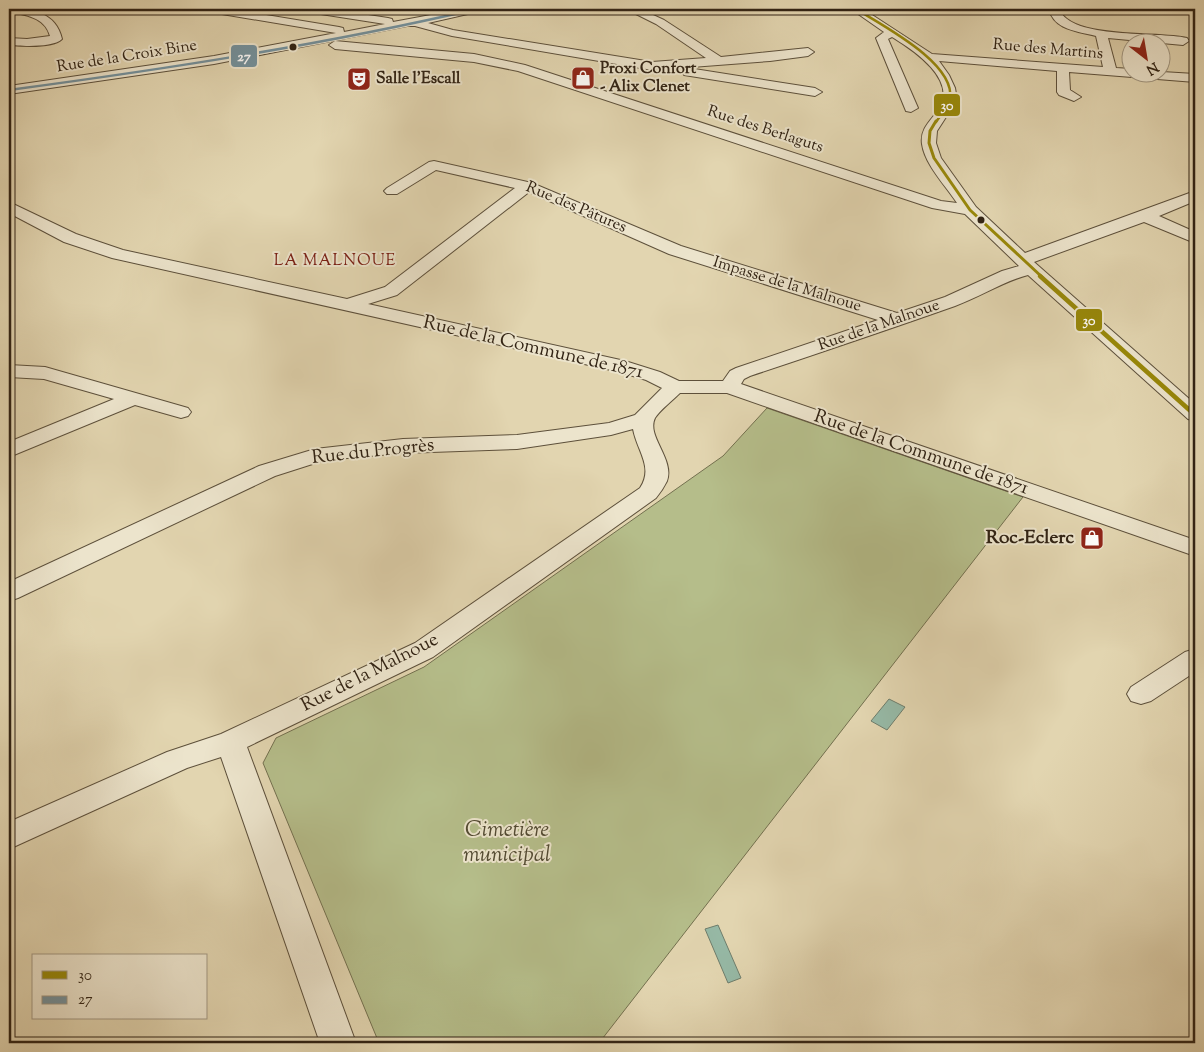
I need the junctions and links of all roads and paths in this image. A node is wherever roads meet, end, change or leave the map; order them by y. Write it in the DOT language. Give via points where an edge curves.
graph roads {
  1 [pos="13,9"];
  2 [pos="210,9"];
  3 [pos="308,9"];
  4 [pos="476,9"];
  5 [pos="632,9"];
  6 [pos="856,9"];
  7 [pos="1054,9"];
  8 [pos="415,23"];
  9 [pos="385,26"];
  10 [pos="892,32"];
  11 [pos="358,34"];
  12 [pos="1101,34"];
  13 [pos="1184,41"];
  14 [pos="9,42"];
  15 [pos="311,43"];
  16 [pos="374,49"];
  17 [pos="808,52"];
  18 [pos="928,57"];
  19 [pos="717,60"];
  20 [pos="652,66"];
  21 [pos="1064,68"];
  22 [pos="1111,72"];
  23 [pos="1195,78"];
  24 [pos="9,90"];
  25 [pos="815,92"];
  26 [pos="1074,98"];
  27 [pos="911,108"];
  28 [pos="527,186"];
  29 [pos="392,191"];
  30 [pos="1195,196"];
  31 [pos="9,207"];
  32 [pos="970,210"];
  33 [pos="1145,216"];
  34 [pos="1195,238"];
  35 [pos="675,250"];
  36 [pos="1026,264"];
  37 [pos="391,291"];
  38 [pos="346,306"];
  39 [pos="395,315"];
  40 [pos="899,320"];
  41 [pos="9,371"];
  42 [pos="674,387"];
  43 [pos="729,387"];
  44 [pos="132,399"];
  45 [pos="181,412"];
  46 [pos="1195,414"];
  47 [pos="644,419"];
  48 [pos="9,450"];
  49 [pos="1195,548"];
  50 [pos="9,592"];
  51 [pos="1195,659"];
  52 [pos="1141,694"];
  53 [pos="231,742"];
  54 [pos="9,836"];
  55 [pos="338,1043"];
  1 -- 14 [label="street" via="35,14 49,22 56,39"];
  2 -- 11 [label="street"];
  3 -- 9 [label="street"];
  4 -- 8 [label="street, Rue de la Croix Bine"];
  5 -- 19 [label="street" via="660,22"];
  6 -- 10 [label="street"];
  7 -- 12 [label="street" via="1062,22"];
  8 -- 9 [label="street, Rue de la Croix Bine"];
  8 -- 11 [label="street"];
  8 -- 20 [label="street" via="447,32"];
  9 -- 11 [label="street, Rue de la Croix Bine"];
  10 -- 18 [label="street"];
  10 -- 27 [label="street" via="882,38"];
  11 -- 15 [label="street, Rue de la Croix Bine"];
  11 -- 16 [label="street, Rue des Berlaguts" via="362,45"];
  12 -- 13 [label="street"];
  12 -- 22 [label="street"];
  15 -- 16 [label="street, Rue des Berlaguts"];
  15 -- 24 [label="street, Rue de la Croix Bine" via="129,74"];
  16 -- 32 [label="street, Rue des Berlaguts" via="474,58 521,68 938,205"];
  17 -- 19 [label="street"];
  18 -- 21 [label="street, Rue des Martins"];
  18 -- 32 [label="street" via="943,75 950,100 930,131 929,143 934,158"];
  19 -- 20 [label="street"];
  20 -- 25 [label="street"];
  21 -- 22 [label="street, Rue des Martins"];
  21 -- 26 [label="street" via="1064,92"];
  22 -- 23 [label="street, Rue des Martins"];
  28 -- 29 [label="street, Rue des Pâtures" via="434,165"];
  28 -- 35 [label="street, Rue des Pâtures"];
  28 -- 37 [label="street"];
  30 -- 33 [label="street, Rue de la Malnoue"];
  31 -- 38 [label="street, Rue de la Commune de 1871" via="70,238 118,254"];
  32 -- 36 [label="street"];
  33 -- 34 [label="street"];
  33 -- 36 [label="street, Rue de la Malnoue"];
  35 -- 40 [label="street, Impasse de la Malnoue"];
  36 -- 40 [label="street, Rue de la Malnoue" via="951,301"];
  36 -- 46 [label="street"];
  37 -- 38 [label="street"];
  37 -- 39 [label="street"];
  38 -- 39 [label="street, Rue de la Commune de 1871"];
  39 -- 42 [label="street, Rue de la Commune de 1871" via="624,367"];
  40 -- 43 [label="street, Rue de la Malnoue" via="743,372"];
  41 -- 44 [label="street" via="45,373"];
  42 -- 43 [label="street, Rue de la Commune de 1871"];
  42 -- 47 [label="street"];
  43 -- 49 [label="street, Rue de la Commune de 1871"];
  44 -- 45 [label="street"];
  44 -- 48 [label="street"];
  47 -- 50 [label="street, Rue du Progrès" via="612,429 517,442 403,446 323,454 267,471"];
  47 -- 53 [label="street, Rue de la Malnoue" via="644,429 658,467 656,484 648,493 424,650"];
  51 -- 52 [label="street"];
  53 -- 54 [label="street, Rue de la Malnoue" via="177,760"];
  53 -- 55 [label="street"];
}
